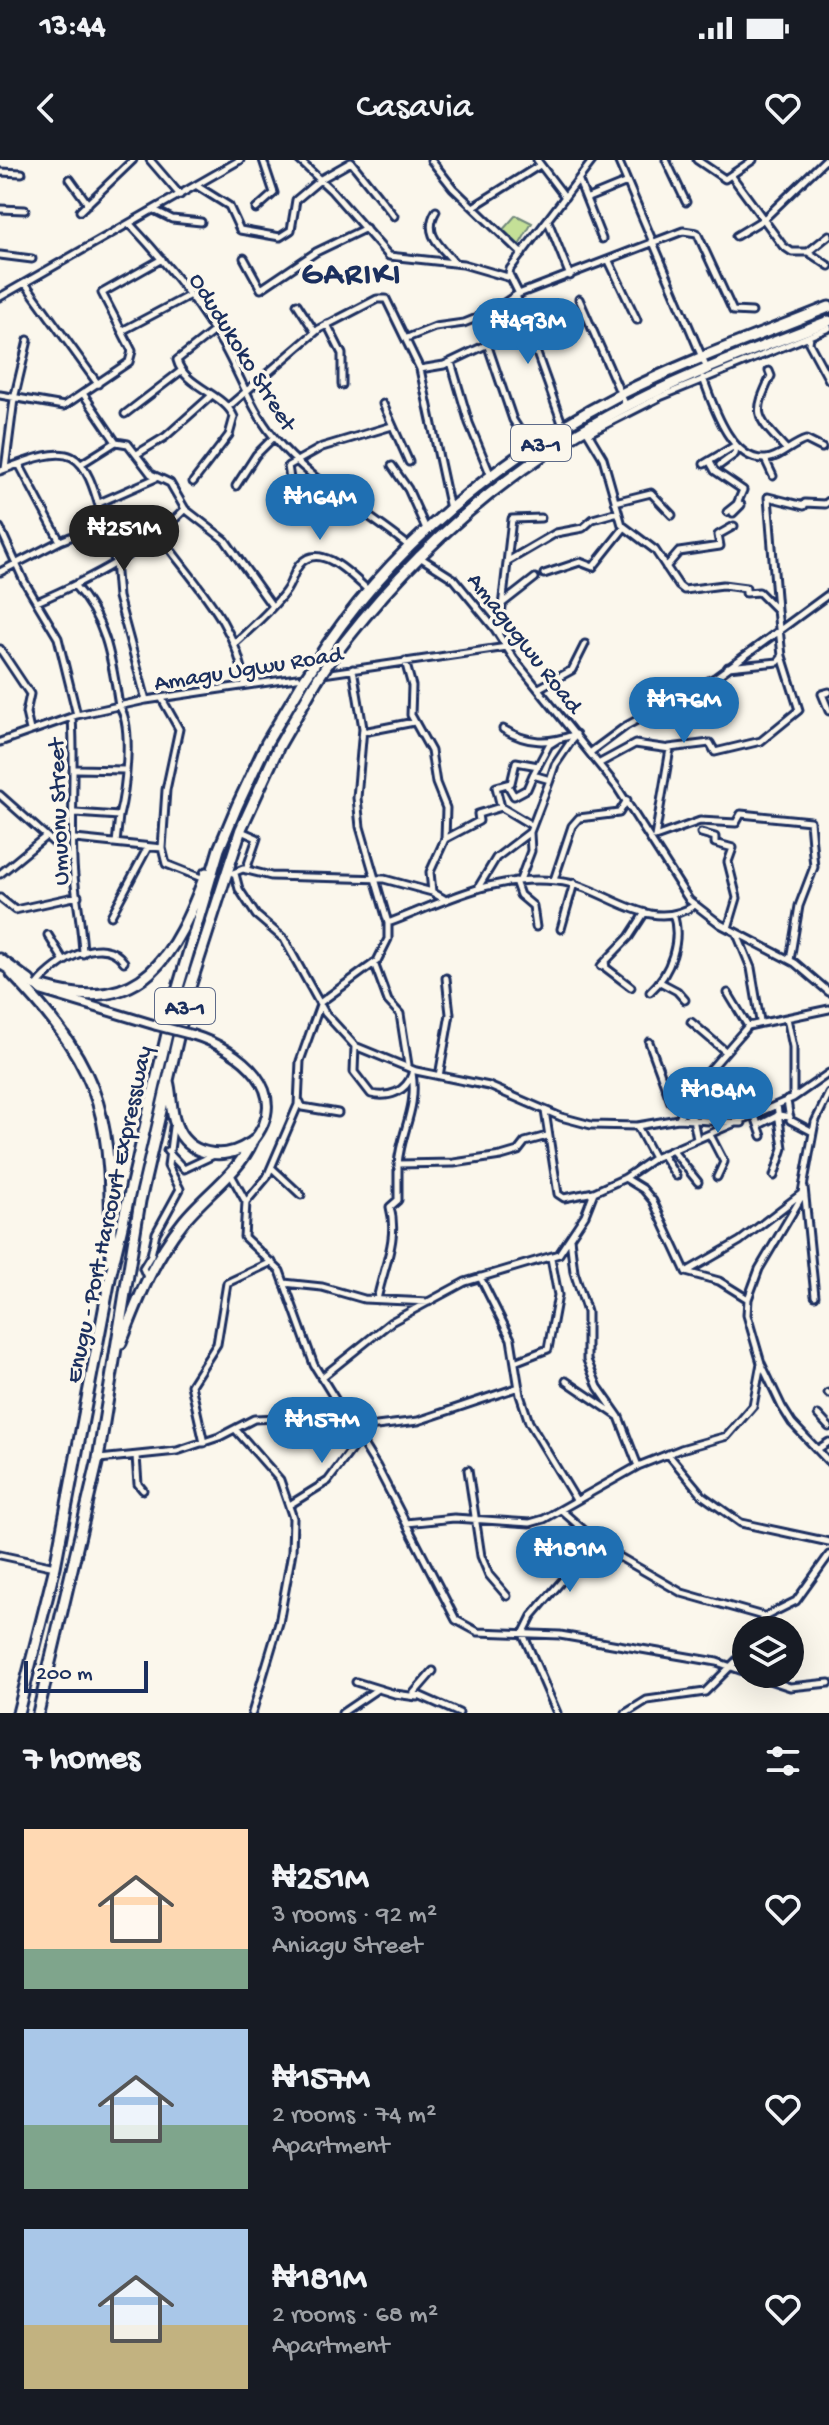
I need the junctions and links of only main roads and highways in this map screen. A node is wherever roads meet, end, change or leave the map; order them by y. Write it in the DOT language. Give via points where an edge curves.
graph roads {
  1 [pos="829,307"];
  2 [pos="829,321"];
  3 [pos="219,849"];
  4 [pos="0,958"];
  5 [pos="0,964"];
  6 [pos="12,974"];
  7 [pos="44,989"];
  8 [pos="167,1078"];
  9 [pos="252,1142"];
  10 [pos="216,1155"];
  11 [pos="230,1172"];
  12 [pos="111,1273"];
  13 [pos="116,1353"];
  14 [pos="18,1713"];
  15 [pos="38,1713"];
  1 -- 3 [label="highway, Enugu - Port Harcourt Expressway / A3-1, bridge" via="621,394 492,477 410,547 369,591 304,680 260,757"];
  2 -- 8 [label="highway, Enugu - Port Harcourt Expressway / A3-1, bridge" via="626,406 498,486 418,556 378,600 317,680 240,831"];
  3 -- 7 [label="highway" via="170,952 142,982 91,997"];
  3 -- 12 [label="highway, Enugu - Port Harcourt Expressway / A3-1" via="152,1087"];
  4 -- 7 [label="main road"];
  5 -- 6 [label="main road"];
  6 -- 7 [label="main road"];
  6 -- 12 [label="highway" via="68,1039 97,1096 110,1171"];
  7 -- 9 [label="main road, bridge" via="230,1049 254,1071 266,1109"];
  8 -- 10 [label="highway" via="178,1131 193,1146"];
  8 -- 13 [label="highway, Enugu - Port Harcourt Expressway / A3-1" via="137,1216"];
  9 -- 10 [label="highway" via="240,1151"];
  9 -- 11 [label="highway"];
  10 -- 11 [label="highway"];
  11 -- 13 [label="highway" via="180,1225 147,1277"];
  12 -- 14 [label="highway, Enugu - Port Harcourt Expressway / A3-1" via="55,1567"];
  13 -- 15 [label="highway, Enugu - Port Harcourt Expressway / A3-1" via="98,1459"];
}
